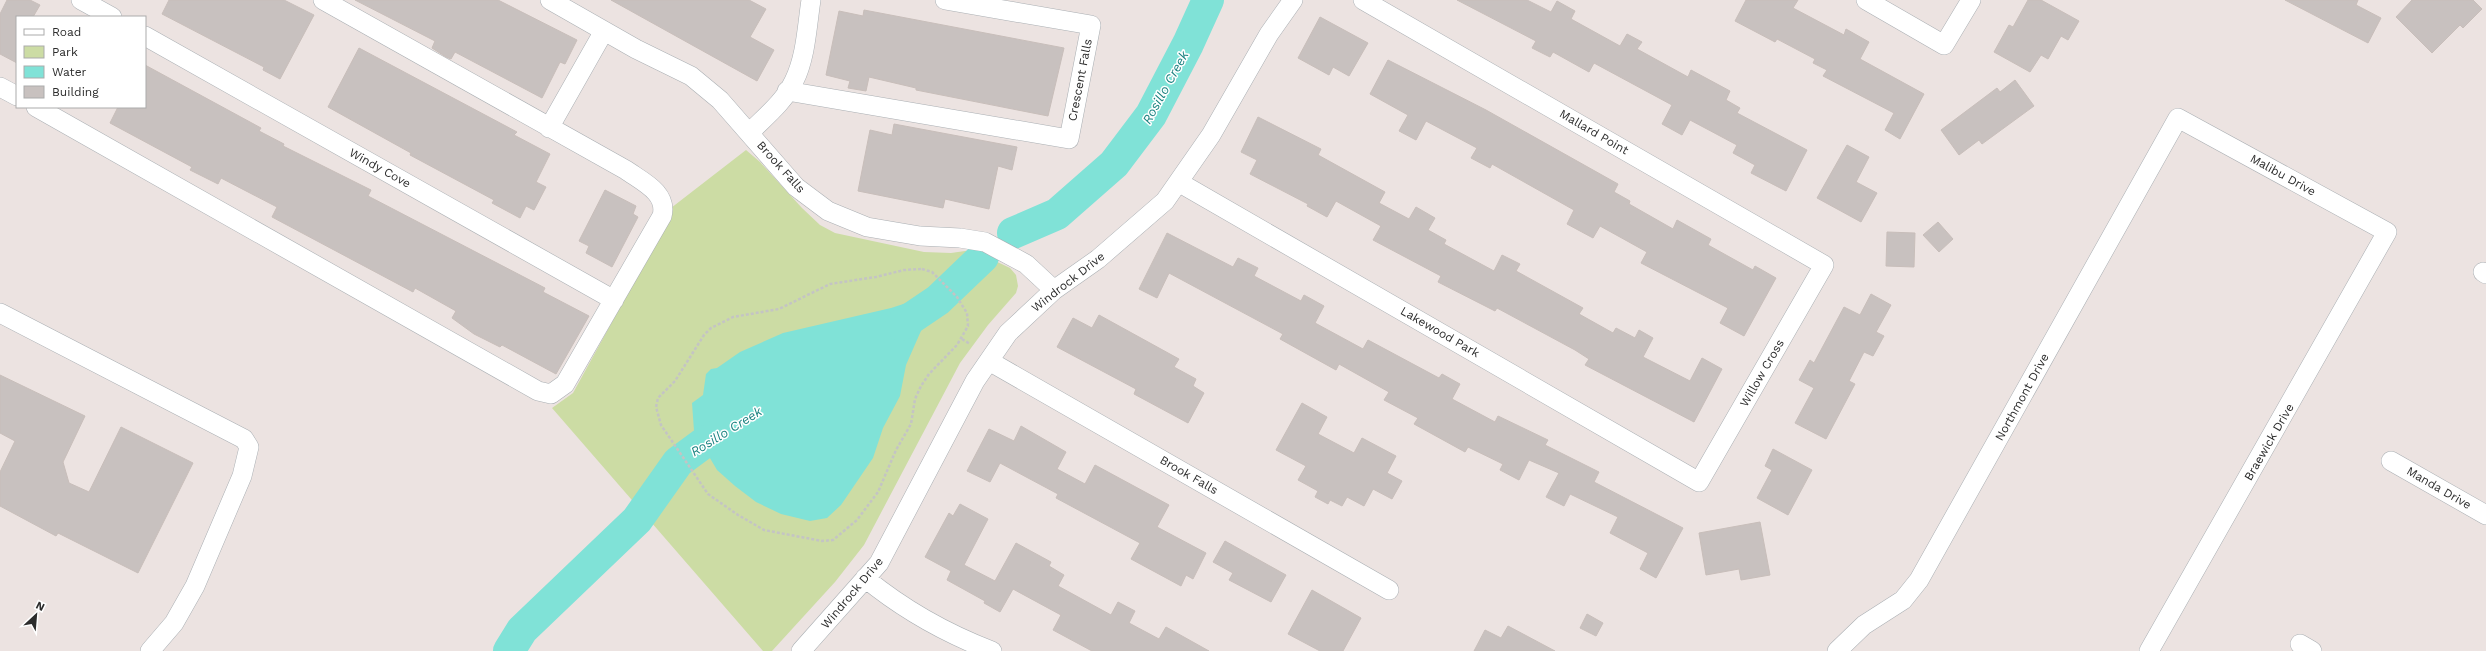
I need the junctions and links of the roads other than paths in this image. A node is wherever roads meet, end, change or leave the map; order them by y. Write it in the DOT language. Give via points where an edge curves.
graph roads {
  1 [pos="82,0"];
  2 [pos="323,0"];
  3 [pos="550,0"];
  4 [pos="811,0"];
  5 [pos="945,0"];
  6 [pos="1293,0"];
  7 [pos="1364,0"];
  8 [pos="1866,0"];
  9 [pos="1971,0"];
  10 [pos="110,16"];
  11 [pos="604,30"];
  12 [pos="146,37"];
  13 [pos="0,87"];
  14 [pos="788,91"];
  15 [pos="16,95"];
  16 [pos="38,108"];
  17 [pos="2178,118"];
  18 [pos="549,128"];
  19 [pos="750,132"];
  20 [pos="1180,182"];
  21 [pos="2387,232"];
  22 [pos="1824,265"];
  23 [pos="1054,290"];
  24 [pos="614,300"];
  25 [pos="0,313"];
  26 [pos="989,360"];
  27 [pos="2391,461"];
  28 [pos="1699,482"];
  29 [pos="2486,515"];
  30 [pos="865,578"];
  31 [pos="1389,590"];
  32 [pos="150,651"];
  33 [pos="801,651"];
  34 [pos="992,651"];
  35 [pos="1837,651"];
  36 [pos="2150,651"];
  1 -- 10 [label="street"];
  2 -- 18 [label="street"];
  3 -- 11 [label="street, Brook Falls"];
  4 -- 14 [label="street" via="801,62"];
  5 -- 14 [label="street, Crescent Falls" via="1091,25 1069,138"];
  6 -- 20 [label="street, Windrock Drive" via="1269,34 1211,135"];
  7 -- 22 [label="street, Mallard Point"];
  8 -- 9 [label="street" via="1944,45"];
  11 -- 18 [label="street"];
  11 -- 19 [label="street, Brook Falls" via="691,76 720,100"];
  12 -- 24 [label="street, Windy Cove"];
  13 -- 15 [label="street"];
  14 -- 19 [label="street"];
  16 -- 24 [label="street" via="538,390 551,394 565,384"];
  17 -- 21 [label="street, Malibu Drive"];
  17 -- 35 [label="street, Northmont Drive" via="1919,580 1904,600 1864,624"];
  18 -- 24 [label="street" via="626,170 660,195 664,206 662,216"];
  19 -- 23 [label="street, Brook Falls" via="796,187 828,211 868,227 920,236 985,242 1026,264"];
  20 -- 23 [label="street, Windrock Drive" via="1145,220 1098,259"];
  20 -- 28 [label="street, Lakewood Park"];
  21 -- 36 [label="street, Braewick Drive"];
  22 -- 28 [label="street, Willow Cross"];
  23 -- 26 [label="street, Windrock Drive" via="1008,333"];
  25 -- 32 [label="street" via="244,439 249,447 242,476 195,586 174,623"];
  26 -- 30 [label="street, Windrock Drive" via="975,381 897,533 879,563"];
  26 -- 31 [label="street, Brook Falls"];
  27 -- 29 [label="street, Manda Drive"];
  30 -- 33 [label="street, Windrock Drive"];
  30 -- 34 [label="street" via="889,598 938,628"];
}
